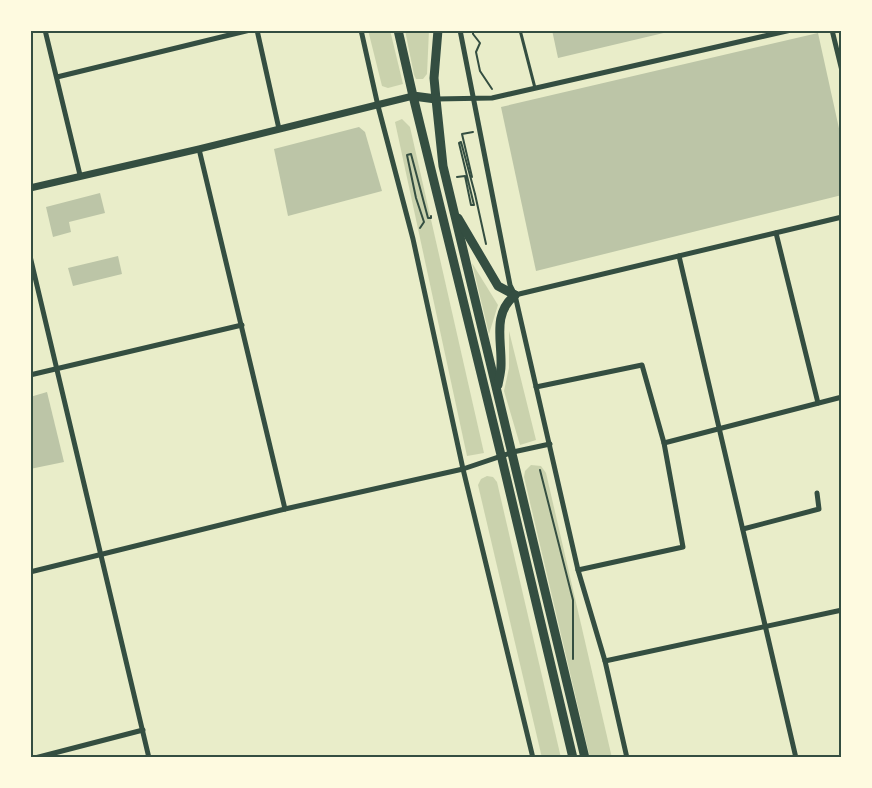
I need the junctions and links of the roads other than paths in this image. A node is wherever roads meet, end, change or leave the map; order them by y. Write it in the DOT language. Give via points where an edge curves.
graph roads {
  1 [pos="45,30"];
  2 [pos="250,30"];
  3 [pos="257,30"];
  4 [pos="361,30"];
  5 [pos="398,30"];
  6 [pos="438,30"];
  7 [pos="460,30"];
  8 [pos="520,30"];
  9 [pos="791,30"];
  10 [pos="832,30"];
  11 [pos="842,70"];
  12 [pos="57,77"];
  13 [pos="535,89"];
  14 [pos="413,96"];
  15 [pos="436,99"];
  16 [pos="474,100"];
  17 [pos="378,106"];
  18 [pos="279,129"];
  19 [pos="199,149"];
  20 [pos="80,175"];
  21 [pos="30,188"];
  22 [pos="455,214"];
  23 [pos="842,217"];
  24 [pos="776,233"];
  25 [pos="30,256"];
  26 [pos="679,256"];
  27 [pos="515,295"];
  28 [pos="242,325"];
  29 [pos="57,369"];
  30 [pos="30,375"];
  31 [pos="536,387"];
  32 [pos="498,390"];
  33 [pos="842,397"];
  34 [pos="818,403"];
  35 [pos="719,428"];
  36 [pos="664,443"];
  37 [pos="550,444"];
  38 [pos="513,452"];
  39 [pos="501,455"];
  40 [pos="463,469"];
  41 [pos="817,493"];
  42 [pos="285,509"];
  43 [pos="743,529"];
  44 [pos="101,554"];
  45 [pos="578,570"];
  46 [pos="30,572"];
  47 [pos="842,610"];
  48 [pos="767,626"];
  49 [pos="605,661"];
  50 [pos="143,730"];
  51 [pos="35,758"];
  52 [pos="149,758"];
  53 [pos="533,758"];
  54 [pos="573,758"];
  55 [pos="585,758"];
  56 [pos="627,758"];
  57 [pos="796,758"];
  1 -- 12 [label="street"];
  2 -- 12 [label="street"];
  3 -- 18 [label="street"];
  4 -- 17 [label="street"];
  5 -- 14 [label="main road"];
  6 -- 15 [label="main road"];
  7 -- 16 [label="street"];
  8 -- 13 [label="lane"];
  9 -- 13 [label="street"];
  10 -- 11 [label="street"];
  12 -- 20 [label="street"];
  13 -- 16 [label="street"];
  14 -- 15 [label="main road"];
  14 -- 17 [label="street"];
  14 -- 39 [label="main road"];
  15 -- 16 [label="street"];
  15 -- 22 [label="main road" via="443,166"];
  16 -- 27 [label="street"];
  17 -- 18 [label="street"];
  17 -- 40 [label="street" via="413,239"];
  18 -- 19 [label="street"];
  19 -- 20 [label="street"];
  19 -- 28 [label="street"];
  20 -- 21 [label="street"];
  22 -- 27 [label="main road" via="498,286"];
  22 -- 32 [label="main road"];
  23 -- 24 [label="street"];
  24 -- 26 [label="street"];
  24 -- 34 [label="street"];
  25 -- 29 [label="street"];
  26 -- 27 [label="street"];
  26 -- 35 [label="street"];
  27 -- 31 [label="street"];
  27 -- 32 [label="main road" via="507,302 500,321"];
  28 -- 29 [label="street"];
  28 -- 42 [label="street"];
  29 -- 30 [label="street"];
  29 -- 44 [label="street"];
  31 -- 36 [label="street" via="642,365"];
  31 -- 37 [label="street"];
  32 -- 38 [label="main road"];
  33 -- 34 [label="street"];
  34 -- 35 [label="street"];
  35 -- 36 [label="street"];
  35 -- 43 [label="street"];
  36 -- 45 [label="street" via="683,547"];
  37 -- 38 [label="street"];
  37 -- 45 [label="street"];
  38 -- 39 [label="street"];
  38 -- 55 [label="main road"];
  39 -- 40 [label="street"];
  39 -- 54 [label="main road"];
  40 -- 42 [label="street"];
  40 -- 53 [label="street"];
  41 -- 43 [label="street" via="819,509"];
  42 -- 44 [label="street"];
  43 -- 48 [label="street"];
  44 -- 46 [label="street"];
  44 -- 50 [label="street"];
  45 -- 49 [label="street"];
  47 -- 48 [label="street"];
  48 -- 49 [label="street"];
  48 -- 57 [label="street"];
  49 -- 56 [label="street"];
  50 -- 51 [label="street"];
  50 -- 52 [label="street"];
}
